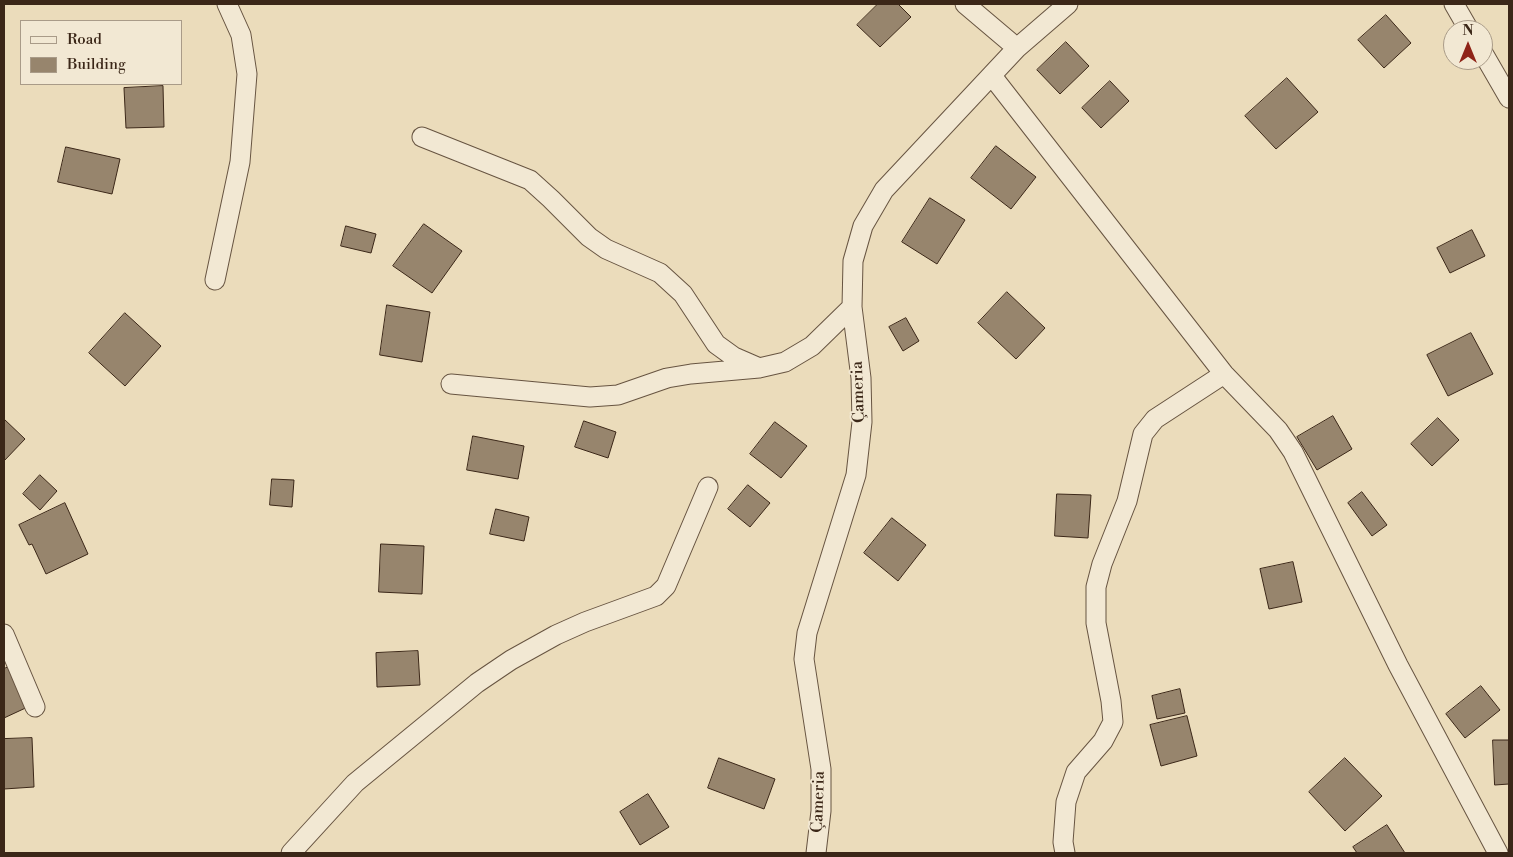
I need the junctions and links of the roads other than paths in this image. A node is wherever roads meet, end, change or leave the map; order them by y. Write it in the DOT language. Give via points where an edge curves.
graph roads {
  1 [pos="227,4"];
  2 [pos="965,4"];
  3 [pos="1068,4"];
  4 [pos="1454,4"];
  5 [pos="1463,20"];
  6 [pos="1017,48"];
  7 [pos="1493,70"];
  8 [pos="992,76"];
  9 [pos="1509,98"];
  10 [pos="422,138"];
  11 [pos="215,280"];
  12 [pos="852,307"];
  13 [pos="759,368"];
  14 [pos="1224,374"];
  15 [pos="451,384"];
  16 [pos="708,487"];
  17 [pos="4,634"];
  18 [pos="35,707"];
  19 [pos="291,853"];
  20 [pos="816,853"];
  21 [pos="1065,853"];
  22 [pos="1498,853"];
  1 -- 11 [label="street" via="241,35 247,74 240,162"];
  2 -- 6 [label="street"];
  3 -- 6 [label="street, Çameria"];
  4 -- 5 [label="street"];
  6 -- 8 [label="street, Çameria"];
  7 -- 9 [label="street"];
  8 -- 12 [label="street, Çameria" via="884,190 863,226 853,261"];
  8 -- 14 [label="street"];
  10 -- 13 [label="street" via="530,180 589,237 606,249 660,273 683,294 716,344 734,357"];
  12 -- 13 [label="street" via="812,346 785,362"];
  12 -- 20 [label="street, Çameria" via="861,378 862,422 856,476 807,634 804,659 821,769"];
  13 -- 15 [label="street" via="667,378 618,395 590,397"];
  14 -- 21 [label="street" via="1155,419 1143,434 1127,501 1096,587 1096,623 1113,722 1103,741 1076,772 1066,802"];
  14 -- 22 [label="street" via="1278,430 1294,452 1398,665"];
  16 -- 19 [label="street" via="666,586 656,596 556,635 477,683 354,783"];
  17 -- 18 [label="street"];
}
